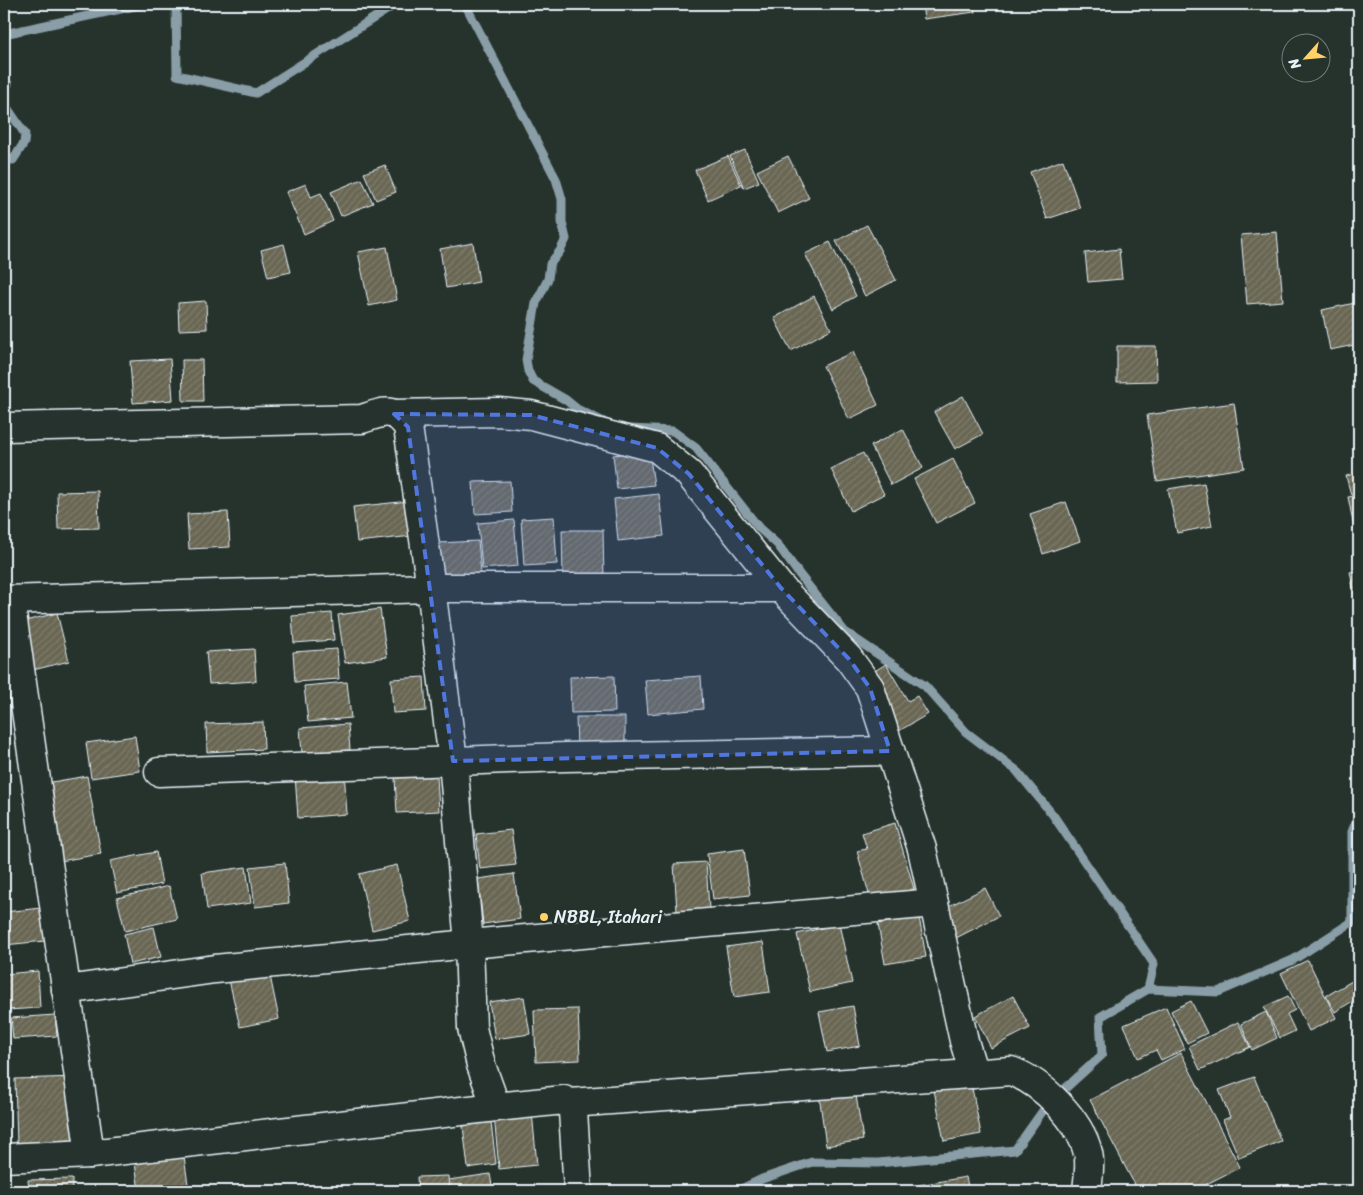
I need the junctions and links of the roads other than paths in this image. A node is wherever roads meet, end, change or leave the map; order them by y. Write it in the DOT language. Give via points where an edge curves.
graph roads {
  1 [pos="394,414"];
  2 [pos="4,428"];
  3 [pos="431,588"];
  4 [pos="781,588"];
  5 [pos="7,600"];
  6 [pos="890,751"];
  7 [pos="453,761"];
  8 [pos="159,772"];
  9 [pos="934,903"];
  10 [pos="469,944"];
  11 [pos="66,990"];
  12 [pos="974,1074"];
  13 [pos="570,1104"];
  14 [pos="496,1108"];
  15 [pos="90,1154"];
  16 [pos="4,1158"];
  17 [pos="578,1191"];
  18 [pos="1087,1191"];
  1 -- 2 [label="street" via="384,411 362,419"];
  1 -- 3 [label="street" via="408,427"];
  1 -- 4 [label="street" via="499,412 532,415 657,448 689,474"];
  3 -- 4 [label="street"];
  3 -- 5 [label="street"];
  3 -- 7 [label="street"];
  4 -- 6 [label="street" via="849,659 870,688"];
  5 -- 11 [label="street"];
  6 -- 7 [label="street"];
  6 -- 9 [label="street" via="922,849"];
  7 -- 8 [label="street"];
  7 -- 10 [label="street"];
  9 -- 10 [label="street"];
  9 -- 12 [label="street"];
  10 -- 11 [label="street" via="215,969"];
  10 -- 14 [label="street" via="472,1028"];
  11 -- 15 [label="street"];
  12 -- 13 [label="street"];
  12 -- 18 [label="street" via="1011,1071 1042,1088 1082,1136 1088,1154"];
  13 -- 14 [label="street" via="564,1100"];
  13 -- 17 [label="street"];
  14 -- 15 [label="street"];
  15 -- 16 [label="street"];
}
